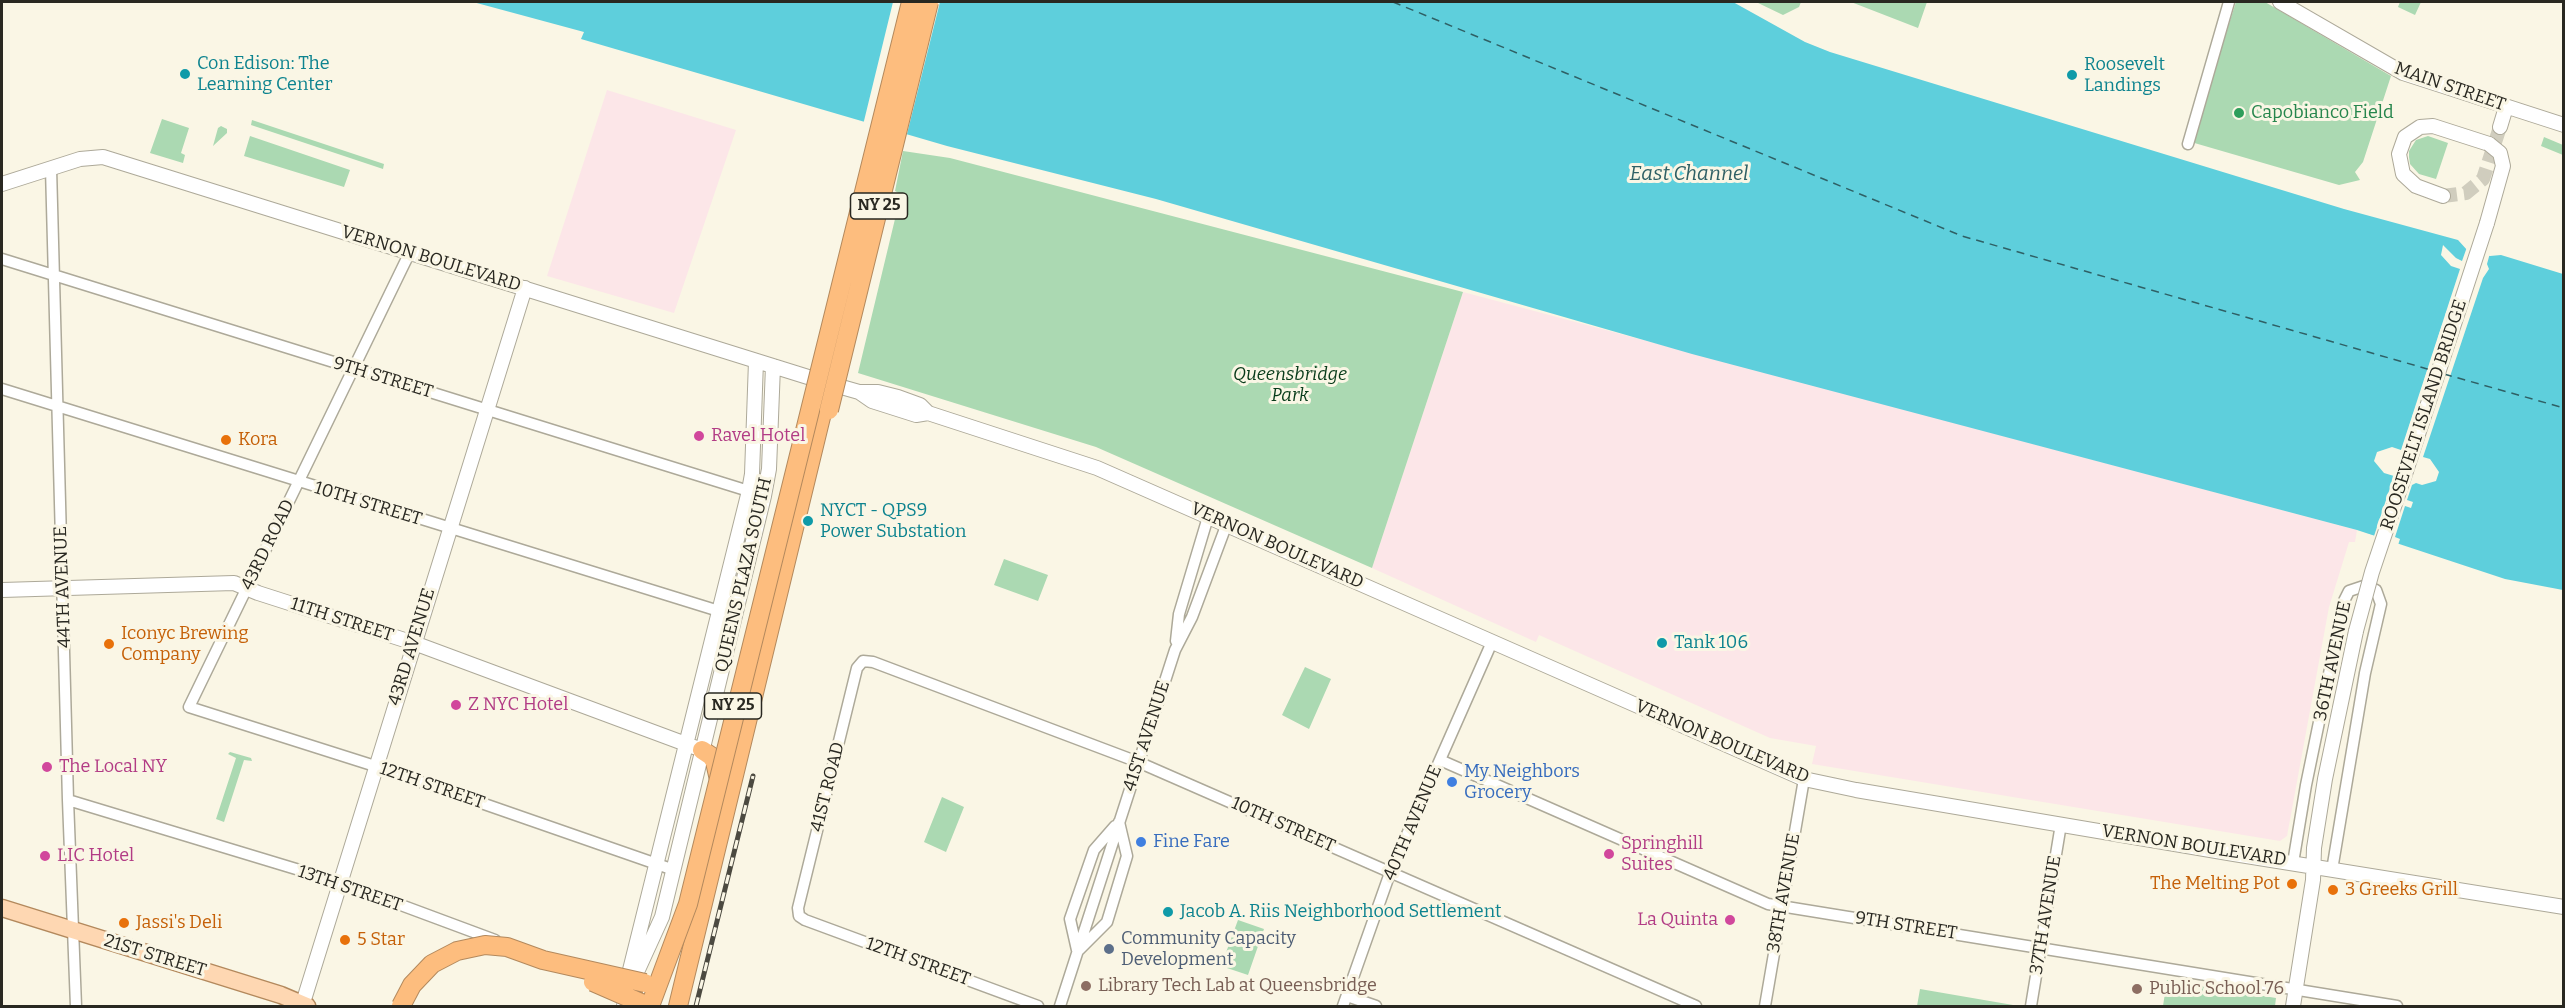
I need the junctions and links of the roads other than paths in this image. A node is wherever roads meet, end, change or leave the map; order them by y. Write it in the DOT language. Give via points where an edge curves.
graph roads {
  1 [pos="905,2"];
  2 [pos="911,2"];
  3 [pos="923,2"];
  4 [pos="929,2"];
  5 [pos="2229,2"];
  6 [pos="2280,2"];
  7 [pos="2506,107"];
  8 [pos="2564,125"];
  9 [pos="2500,127"];
  10 [pos="2188,144"];
  11 [pos="51,168"];
  12 [pos="2,184"];
  13 [pos="2443,196"];
  14 [pos="410,252"];
  15 [pos="2,260"];
  16 [pos="54,276"];
  17 [pos="525,288"];
  18 [pos="756,361"];
  19 [pos="773,366"];
  20 [pos="353,369"];
  21 [pos="2,389"];
  22 [pos="58,408"];
  23 [pos="486,410"];
  24 [pos="826,410"];
  25 [pos="298,482"];
  26 [pos="749,491"];
  27 [pos="764,496"];
  28 [pos="1208,517"];
  29 [pos="1226,526"];
  30 [pos="449,529"];
  31 [pos="63,588"];
  32 [pos="247,588"];
  33 [pos="2,590"];
  34 [pos="719,612"];
  35 [pos="735,616"];
  36 [pos="1491,642"];
  37 [pos="414,643"];
  38 [pos="1175,650"];
  39 [pos="863,661"];
  40 [pos="189,707"];
  41 [pos="694,747"];
  42 [pos="1440,760"];
  43 [pos="1138,762"];
  44 [pos="375,766"];
  45 [pos="1804,779"];
  46 [pos="68,800"];
  47 [pos="1119,821"];
  48 [pos="2061,824"];
  49 [pos="2293,863"];
  50 [pos="658,865"];
  51 [pos="2313,866"];
  52 [pos="674,870"];
  53 [pos="2332,870"];
  54 [pos="1390,873"];
  55 [pos="339,882"];
  56 [pos="1782,906"];
  57 [pos="2564,907"];
  58 [pos="2,908"];
  59 [pos="799,916"];
  60 [pos="74,931"];
  61 [pos="694,936"];
  62 [pos="2041,948"];
  63 [pos="1078,951"];
  64 [pos="543,960"];
  65 [pos="637,985"];
  66 [pos="2295,990"];
  67 [pos="1345,1001"];
  68 [pos="76,1006"];
  69 [pos="304,1006"];
  70 [pos="400,1006"];
  71 [pos="642,1006"];
  72 [pos="661,1006"];
  73 [pos="669,1006"];
  74 [pos="678,1006"];
  75 [pos="684,1006"];
  76 [pos="1038,1006"];
  77 [pos="1060,1006"];
  78 [pos="1376,1006"];
  79 [pos="1696,1006"];
  80 [pos="1765,1006"];
  81 [pos="2031,1006"];
  82 [pos="2293,1006"];
  83 [pos="2397,1006"];
  1 -- 72 [label="highway, NY 25, bridge"];
  2 -- 71 [label="highway, bridge" via="688,904"];
  3 -- 24 [label="highway"];
  4 -- 24 [label="highway, NY 25, bridge"];
  5 -- 10 [label="street"];
  6 -- 7 [label="main road, MAIN STREET" via="2403,73"];
  7 -- 8 [label="main road, MAIN STREET"];
  7 -- 9 [label="main road"];
  11 -- 12 [label="main road, VERNON BOULEVARD"];
  11 -- 14 [label="main road, VERNON BOULEVARD" via="103,157"];
  11 -- 16 [label="street, 44TH AVENUE"];
  13 -- 51 [label="main road, ROOSEVELT ISLAND BRIDGE, bridge" via="2416,186 2400,169 2398,154 2402,141 2420,127 2438,126 2489,144 2500,153 2503,166 2356,630 2325,779"];
  14 -- 17 [label="main road, VERNON BOULEVARD"];
  14 -- 20 [label="street, 43RD ROAD"];
  15 -- 16 [label="street, 9TH STREET"];
  16 -- 20 [label="street, 9TH STREET"];
  16 -- 22 [label="street, 44TH AVENUE"];
  17 -- 18 [label="main road, VERNON BOULEVARD"];
  17 -- 23 [label="main road, 43RD AVENUE"];
  18 -- 19 [label="main road, VERNON BOULEVARD"];
  18 -- 26 [label="main road, QUEENS PLAZA SOUTH"];
  19 -- 27 [label="main road, QUEENS PLAZA SOUTH" via="769,470"];
  19 -- 28 [label="main road, VERNON BOULEVARD" via="859,392 872,401 916,415 928,413 1076,459"];
  20 -- 23 [label="street, 9TH STREET"];
  20 -- 25 [label="street, 43RD ROAD"];
  21 -- 22 [label="street, 10TH STREET"];
  22 -- 25 [label="street, 10TH STREET"];
  22 -- 31 [label="street, 44TH AVENUE"];
  23 -- 26 [label="street, 9TH STREET"];
  23 -- 30 [label="main road, 43RD AVENUE"];
  24 -- 61 [label="highway"];
  24 -- 75 [label="highway, NY 25"];
  25 -- 30 [label="street, 10TH STREET"];
  25 -- 32 [label="street, 43RD ROAD"];
  26 -- 27 [label="street, 9TH STREET"];
  26 -- 34 [label="main road, QUEENS PLAZA SOUTH"];
  27 -- 35 [label="main road, QUEENS PLAZA SOUTH"];
  28 -- 29 [label="main road, VERNON BOULEVARD"];
  28 -- 38 [label="street, 41ST AVENUE" via="1179,614"];
  29 -- 36 [label="main road, VERNON BOULEVARD"];
  29 -- 38 [label="street, 41ST AVENUE" via="1192,617"];
  30 -- 34 [label="street, 10TH STREET"];
  30 -- 37 [label="main road, 43RD AVENUE"];
  31 -- 32 [label="main road, 11TH STREET" via="234,583"];
  31 -- 33 [label="main road, 11TH STREET"];
  31 -- 46 [label="street, 44TH AVENUE"];
  32 -- 37 [label="main road, 11TH STREET"];
  32 -- 40 [label="street, 43RD ROAD"];
  34 -- 35 [label="street, 10TH STREET"];
  34 -- 41 [label="main road, QUEENS PLAZA SOUTH"];
  35 -- 41 [label="main road, QUEENS PLAZA SOUTH"];
  36 -- 42 [label="street, 40TH AVENUE"];
  36 -- 45 [label="main road, VERNON BOULEVARD"];
  37 -- 41 [label="main road, 11TH STREET"];
  37 -- 44 [label="main road, 43RD AVENUE"];
  38 -- 43 [label="street, 41ST AVENUE"];
  39 -- 43 [label="street, 10TH STREET"];
  39 -- 59 [label="street, 41ST ROAD" via="857,668"];
  40 -- 44 [label="street, 12TH STREET"];
  41 -- 50 [label="main road, QUEENS PLAZA SOUTH"];
  41 -- 52 [label="main road, QUEENS PLAZA SOUTH"];
  41 -- 65 [label="highway" via="711,756 720,779 718,795 676,961 661,978"];
  42 -- 54 [label="street, 40TH AVENUE"];
  42 -- 56 [label="street, 9TH STREET" via="1757,899"];
  43 -- 47 [label="street, 41ST AVENUE"];
  43 -- 54 [label="street, 10TH STREET"];
  44 -- 50 [label="street, 12TH STREET"];
  44 -- 55 [label="main road, 43RD AVENUE"];
  45 -- 48 [label="main road, VERNON BOULEVARD"];
  45 -- 56 [label="street, 38TH AVENUE"];
  46 -- 55 [label="street, 13TH STREET"];
  46 -- 60 [label="street, 44TH AVENUE"];
  47 -- 63 [label="street, 41ST AVENUE"];
  47 -- 63 [label="street, 41ST AVENUE" via="1094,850 1070,919"];
  47 -- 63 [label="street, 41ST AVENUE" via="1127,856 1107,922"];
  48 -- 49 [label="main road, VERNON BOULEVARD"];
  48 -- 62 [label="street, 37TH AVENUE"];
  49 -- 51 [label="main road, VERNON BOULEVARD"];
  49 -- 53 [label="street, 36TH AVENUE" via="2344,601 2355,588 2367,586 2378,593 2381,604 2363,683"];
  50 -- 52 [label="street, 12TH STREET"];
  50 -- 65 [label="main road, QUEENS PLAZA SOUTH" via="630,970"];
  51 -- 53 [label="main road, VERNON BOULEVARD"];
  51 -- 66 [label="main road"];
  52 -- 65 [label="main road, QUEENS PLAZA SOUTH" via="660,926"];
  53 -- 57 [label="main road, VERNON BOULEVARD"];
  54 -- 67 [label="street, 40TH AVENUE"];
  54 -- 79 [label="street, 10TH STREET"];
  55 -- 65 [label="street, 13TH STREET" via="608,982"];
  55 -- 69 [label="main road, 43RD AVENUE"];
  56 -- 62 [label="street, 9TH STREET"];
  56 -- 80 [label="street, 38TH AVENUE"];
  58 -- 60 [label="main road, 21ST STREET"];
  59 -- 76 [label="street, 12TH STREET"];
  60 -- 68 [label="street, 44TH AVENUE"];
  60 -- 69 [label="main road, 21ST STREET"];
  61 -- 73 [label="highway"];
  61 -- 74 [label="highway"];
  62 -- 66 [label="street, 9TH STREET"];
  62 -- 81 [label="street, 37TH AVENUE"];
  63 -- 77 [label="street, 41ST AVENUE"];
  64 -- 65 [label="highway, bridge"];
  64 -- 70 [label="highway, bridge" via="499,945 457,951 425,970"];
  64 -- 71 [label="highway, bridge"];
  65 -- 71 [label="main road, QUEENS PLAZA SOUTH"];
  66 -- 82 [label="main road"];
  66 -- 83 [label="street, 9TH STREET"];
  67 -- 78 [label="street"];
}
